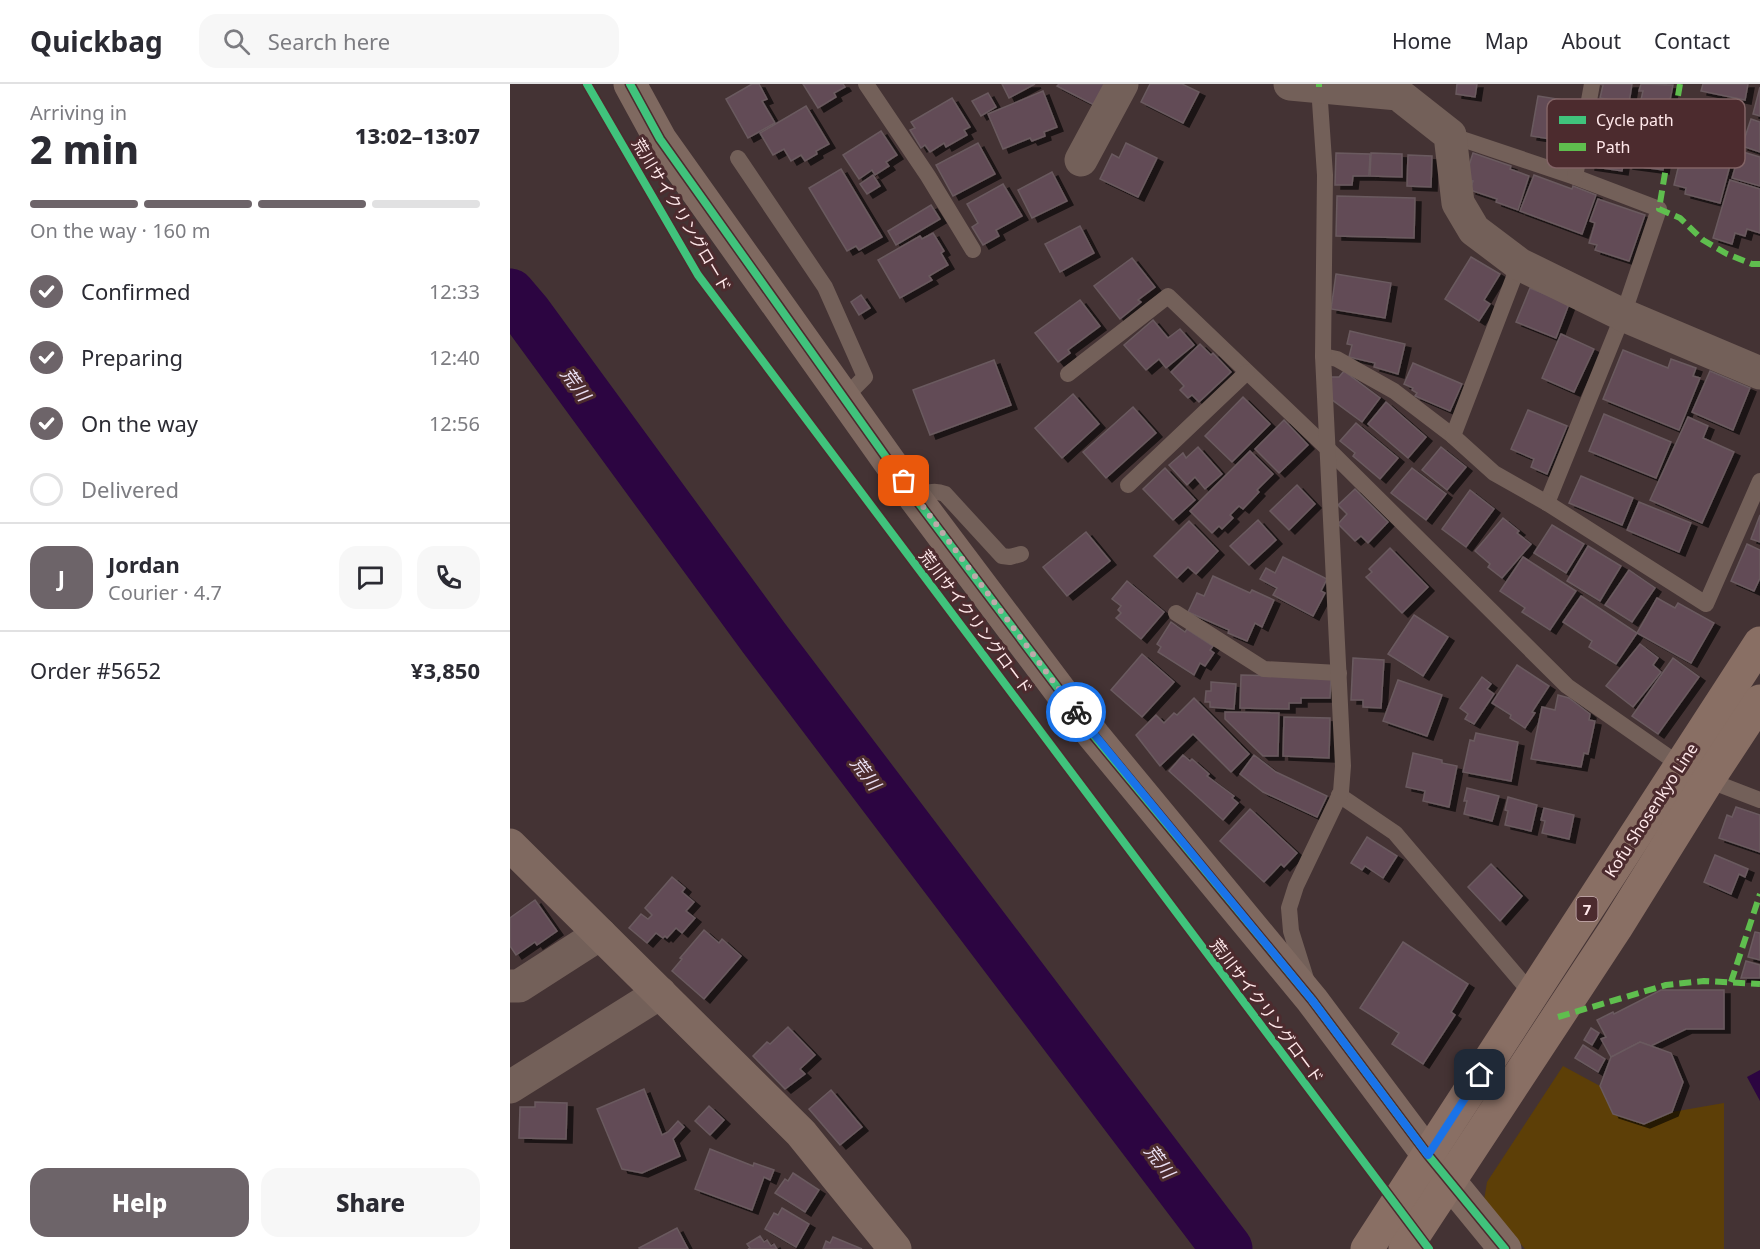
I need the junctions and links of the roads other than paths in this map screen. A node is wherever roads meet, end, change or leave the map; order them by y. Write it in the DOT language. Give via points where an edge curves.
graph roads {
  1 [pos="630,84"];
  2 [pos="866,84"];
  3 [pos="1122,84"];
  4 [pos="1592,84"];
  5 [pos="1302,85"];
  6 [pos="1589,99"];
  7 [pos="1450,135"];
  8 [pos="738,158"];
  9 [pos="1081,160"];
  10 [pos="1547,168"];
  11 [pos="1548,168"];
  12 [pos="1577,168"];
  13 [pos="1575,177"];
  14 [pos="973,250"];
  15 [pos="1520,264"];
  16 [pos="1623,315"];
  17 [pos="1323,356"];
  18 [pos="1247,372"];
  19 [pos="1760,373"];
  20 [pos="1068,374"];
  21 [pos="844,398"];
  22 [pos="1453,436"];
  23 [pos="1328,449"];
  24 [pos="1760,481"];
  25 [pos="1128,485"];
  26 [pos="915,498"];
  27 [pos="1547,503"];
  28 [pos="1021,554"];
  29 [pos="1176,613"];
  30 [pos="1760,643"];
  31 [pos="1339,673"];
  32 [pos="1760,701"];
  33 [pos="1680,765"];
  34 [pos="1708,780"];
  35 [pos="1339,795"];
  36 [pos="1760,800"];
  37 [pos="510,845"];
  38 [pos="600,934"];
  39 [pos="510,986"];
  40 [pos="660,993"];
  41 [pos="1532,994"];
  42 [pos="1312,1000"];
  43 [pos="510,1087"];
  44 [pos="1422,1165"];
  45 [pos="1446,1189"];
  46 [pos="895,1249"];
  47 [pos="1367,1249"];
  48 [pos="1405,1249"];
  49 [pos="1505,1249"];
  1 -- 21 [label="street" via="660,139"];
  2 -- 14 [label="lane"];
  3 -- 9 [label="street"];
  4 -- 6 [label="lane"];
  5 -- 7 [label="street" via="1398,94"];
  5 -- 17 [label="lane" via="1324,175"];
  7 -- 10 [label="lane"];
  7 -- 15 [label="street" via="1458,203 1474,230"];
  8 -- 21 [label="lane" via="825,286 865,377"];
  11 -- 13 [label="lane"];
  12 -- 13 [label="lane"];
  13 -- 16 [label="lane" via="1659,209"];
  15 -- 16 [label="street"];
  15 -- 22 [label="lane"];
  16 -- 19 [label="street"];
  16 -- 27 [label="lane"];
  17 -- 22 [label="lane" via="1337,359 1394,391"];
  17 -- 23 [label="lane"];
  18 -- 20 [label="lane" via="1168,296"];
  18 -- 23 [label="lane"];
  18 -- 25 [label="lane"];
  21 -- 26 [label="street"];
  22 -- 27 [label="lane" via="1494,473"];
  23 -- 31 [label="lane"];
  23 -- 33 [label="lane" via="1567,686"];
  24 -- 27 [label="lane" via="1706,604"];
  26 -- 28 [label="lane" via="929,491 945,494 1002,556"];
  26 -- 42 [label="street" via="1094,736"];
  29 -- 31 [label="lane" via="1264,669"];
  30 -- 33 [label="main road, Kofu Shosenkyo Line / 7"];
  31 -- 35 [label="lane" via="1343,766"];
  32 -- 34 [label="main road, Kofu Shosenkyo Line / 7"];
  33 -- 34 [label="lane"];
  33 -- 41 [label="main road, Kofu Shosenkyo Line / 7"];
  34 -- 36 [label="lane"];
  34 -- 45 [label="main road, Kofu Shosenkyo Line / 7"];
  35 -- 41 [label="lane" via="1395,833"];
  35 -- 42 [label="lane" via="1289,908 1291,931"];
  37 -- 38 [label="street"];
  38 -- 39 [label="street" via="519,986"];
  38 -- 40 [label="street"];
  40 -- 43 [label="street"];
  40 -- 46 [label="street" via="801,1133"];
  41 -- 44 [label="main road, Kofu Shosenkyo Line / 7"];
  42 -- 44 [label="street"];
  44 -- 45 [label="street"];
  44 -- 47 [label="main road, Kofu Shosenkyo Line / 7"];
  45 -- 48 [label="main road, Kofu Shosenkyo Line / 7"];
  45 -- 49 [label="street"];
}
